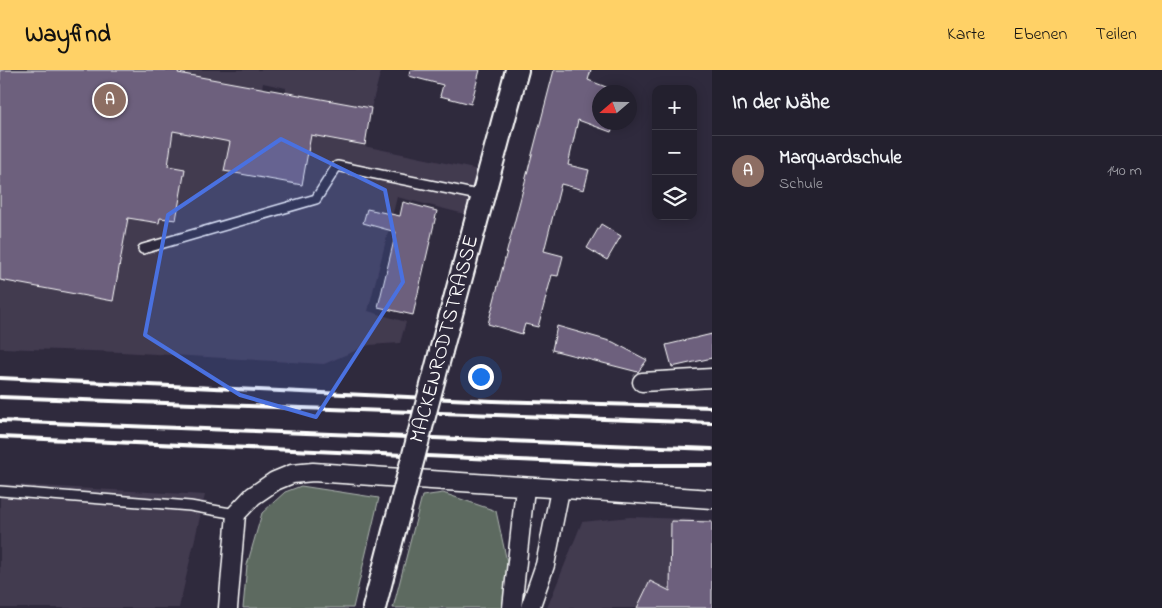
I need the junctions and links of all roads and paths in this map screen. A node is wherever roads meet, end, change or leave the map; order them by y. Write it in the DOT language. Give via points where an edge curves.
graph roads {
  1 [pos="517,70"];
  2 [pos="484,196"];
  3 [pos="143,249"];
  4 [pos="712,378"];
  5 [pos="642,382"];
  6 [pos="525,488"];
  7 [pos="560,490"];
  8 [pos="0,491"];
  9 [pos="712,499"];
  10 [pos="236,514"];
  11 [pos="228,608"];
  12 [pos="374,608"];
  13 [pos="512,608"];
  14 [pos="530,608"];
  1 -- 2 [label="street, MACKENRODTSTRASSE"];
  2 -- 3 [label="lane" via="337,166 316,200"];
  2 -- 12 [label="street, MACKENRODTSTRASSE, bridge"];
  4 -- 5 [label="street"];
  6 -- 7 [label="street"];
  6 -- 10 [label="street" via="292,474 253,496"];
  6 -- 13 [label="street"];
  7 -- 9 [label="street"];
  7 -- 14 [label="street" via="545,565"];
  8 -- 10 [label="lane" via="190,506"];
  10 -- 11 [label="street"];
}
